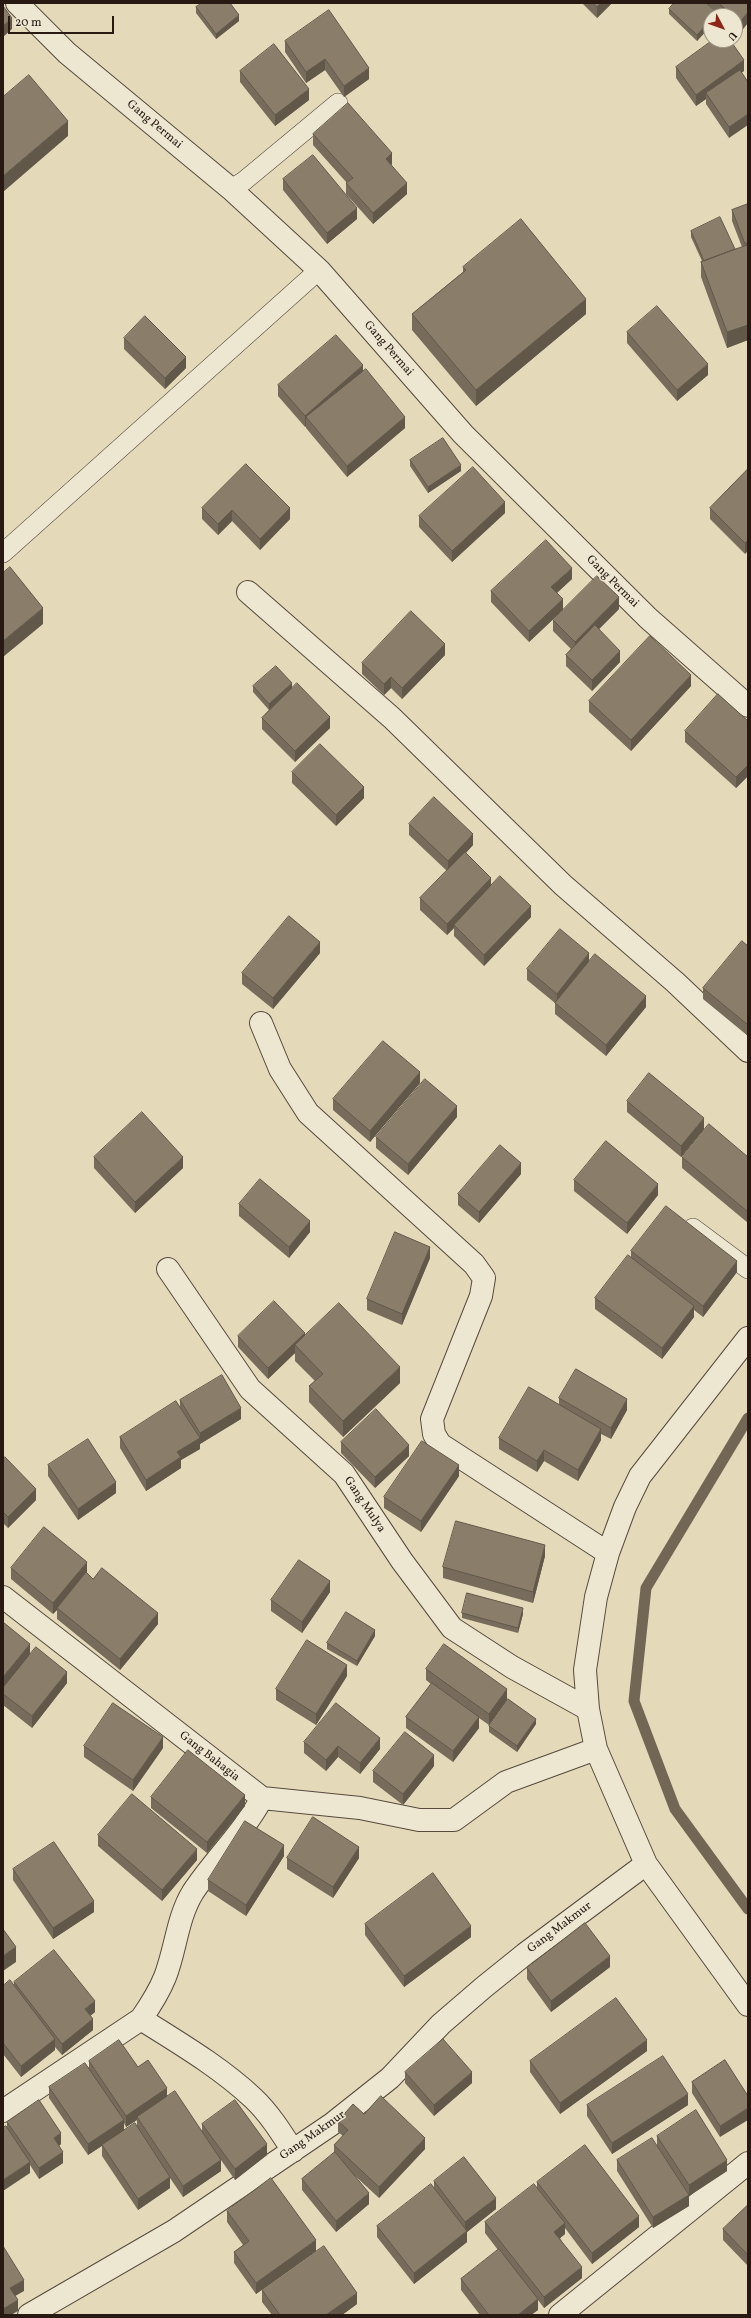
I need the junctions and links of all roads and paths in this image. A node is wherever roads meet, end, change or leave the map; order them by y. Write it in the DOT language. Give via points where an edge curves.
graph roads {
  1 [pos="18,3"];
  2 [pos="338,103"];
  3 [pos="230,189"];
  4 [pos="319,270"];
  5 [pos="3,553"];
  6 [pos="248,592"];
  7 [pos="748,706"];
  8 [pos="261,1023"];
  9 [pos="748,1051"];
  10 [pos="680,1218"];
  11 [pos="168,1268"];
  12 [pos="748,1269"];
  13 [pos="748,1338"];
  14 [pos="608,1553"];
  15 [pos="3,1597"];
  16 [pos="588,1709"];
  17 [pos="596,1749"];
  18 [pos="262,1798"];
  19 [pos="646,1864"];
  20 [pos="748,2005"];
  21 [pos="141,2019"];
  22 [pos="3,2111"];
  23 [pos="293,2151"];
  24 [pos="748,2163"];
  25 [pos="29,2315"];
  26 [pos="560,2315"];
  1 -- 3 [label="street, Gang Permai" via="67,53"];
  2 -- 3 [label="lane" via="244,181"];
  3 -- 4 [label="street, Gang Permai"];
  4 -- 5 [label="lane"];
  4 -- 7 [label="street, Gang Permai" via="463,434 648,618"];
  6 -- 9 [label="street" via="392,718 563,885 675,982"];
  8 -- 14 [label="street" via="280,1070 308,1113 474,1264 484,1278 481,1296 432,1419 434,1434 440,1444"];
  10 -- 12 [label="lane"];
  11 -- 16 [label="street, Gang Mulya" via="250,1389 344,1474 402,1561 452,1628 512,1667"];
  13 -- 14 [label="street" via="640,1476"];
  14 -- 16 [label="street" via="596,1597 586,1670"];
  15 -- 18 [label="street, Gang Bahagia"];
  16 -- 17 [label="street"];
  17 -- 18 [label="street" via="506,1782 454,1820 419,1820 360,1808"];
  17 -- 19 [label="street"];
  18 -- 21 [label="street" via="249,1821 193,1893 180,1920 166,1976"];
  19 -- 20 [label="street"];
  19 -- 23 [label="street, Gang Makmur" via="525,1954 441,2024 390,2078"];
  21 -- 22 [label="street"];
  21 -- 23 [label="street" via="228,2077 253,2098 273,2121"];
  23 -- 25 [label="street, Gang Makmur" via="174,2231"];
  24 -- 26 [label="street"];
}
